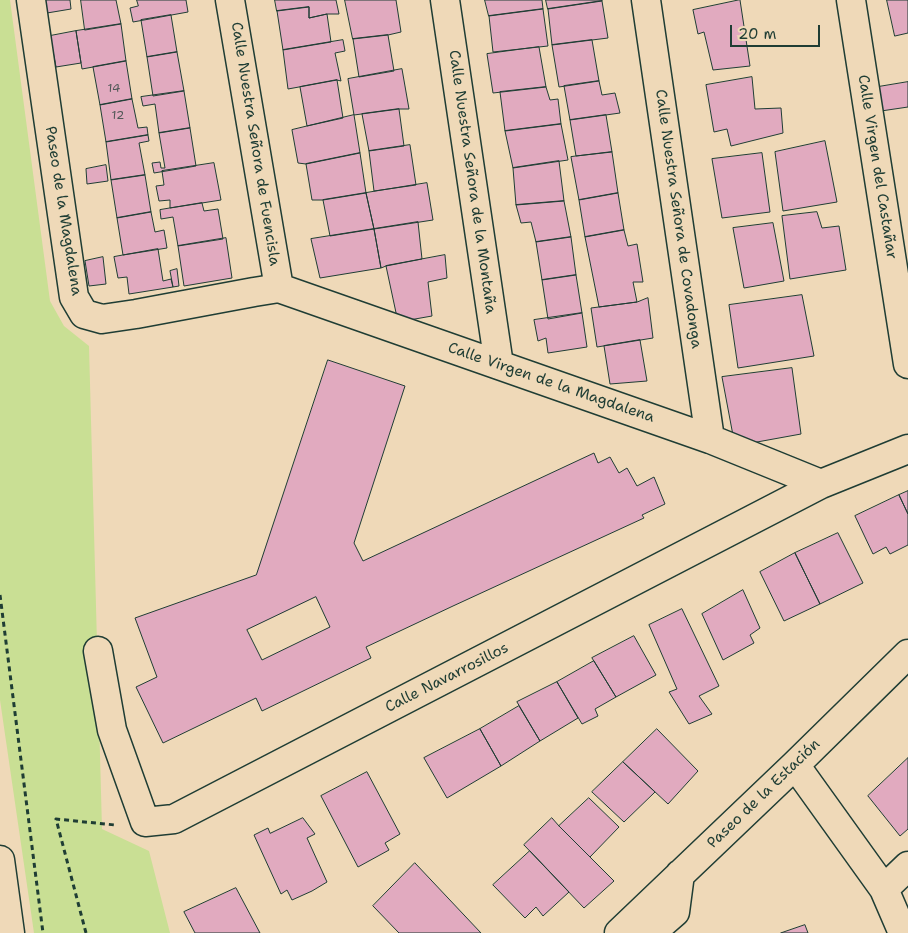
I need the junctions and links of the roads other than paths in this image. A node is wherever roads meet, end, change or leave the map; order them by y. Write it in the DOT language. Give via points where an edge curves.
graph roads {
  1 [pos="31,0"];
  2 [pos="230,0"];
  3 [pos="445,0"];
  4 [pos="646,0"];
  5 [pos="852,0"];
  6 [pos="279,288"];
  7 [pos="499,364"];
  8 [pos="908,364"];
  9 [pos="710,439"];
  10 [pos="908,449"];
  11 [pos="821,484"];
  12 [pos="98,651"];
  13 [pos="908,654"];
  14 [pos="795,764"];
  15 [pos="0,860"];
  16 [pos="908,866"];
  17 [pos="680,874"];
  18 [pos="884,889"];
  19 [pos="10,933"];
  20 [pos="619,933"];
  21 [pos="651,933"];
  22 [pos="903,933"];
  1 -- 6 [label="street, Paseo de la Magdalena" via="74,297 84,314 102,320"];
  2 -- 6 [label="street, Calle Nuestra Señora de Fuencisla"];
  3 -- 7 [label="street, Calle Nuestra Señora de la Montaña"];
  4 -- 9 [label="street, Calle Nuestra Señora de Covadonga"];
  5 -- 8 [label="street, Calle Virgen del Castañar"];
  6 -- 7 [label="street, Calle Virgen de la Magdalena"];
  7 -- 9 [label="street, Calle Virgen de la Magdalena"];
  9 -- 11 [label="street, Calle Virgen de la Magdalena"];
  10 -- 11 [label="street, Calle Navarrosillos"];
  11 -- 12 [label="street, Calle Navarrosillos" via="174,819 145,822 112,730"];
  13 -- 14 [label="street, Paseo de la Estación"];
  14 -- 17 [label="street, Paseo de la Estación"];
  14 -- 18 [label="street"];
  15 -- 19 [label="street"];
  16 -- 18 [label="street"];
  17 -- 20 [label="street, Paseo de la Estación"];
  17 -- 21 [label="street" via="675,912"];
  18 -- 22 [label="street"];
}
